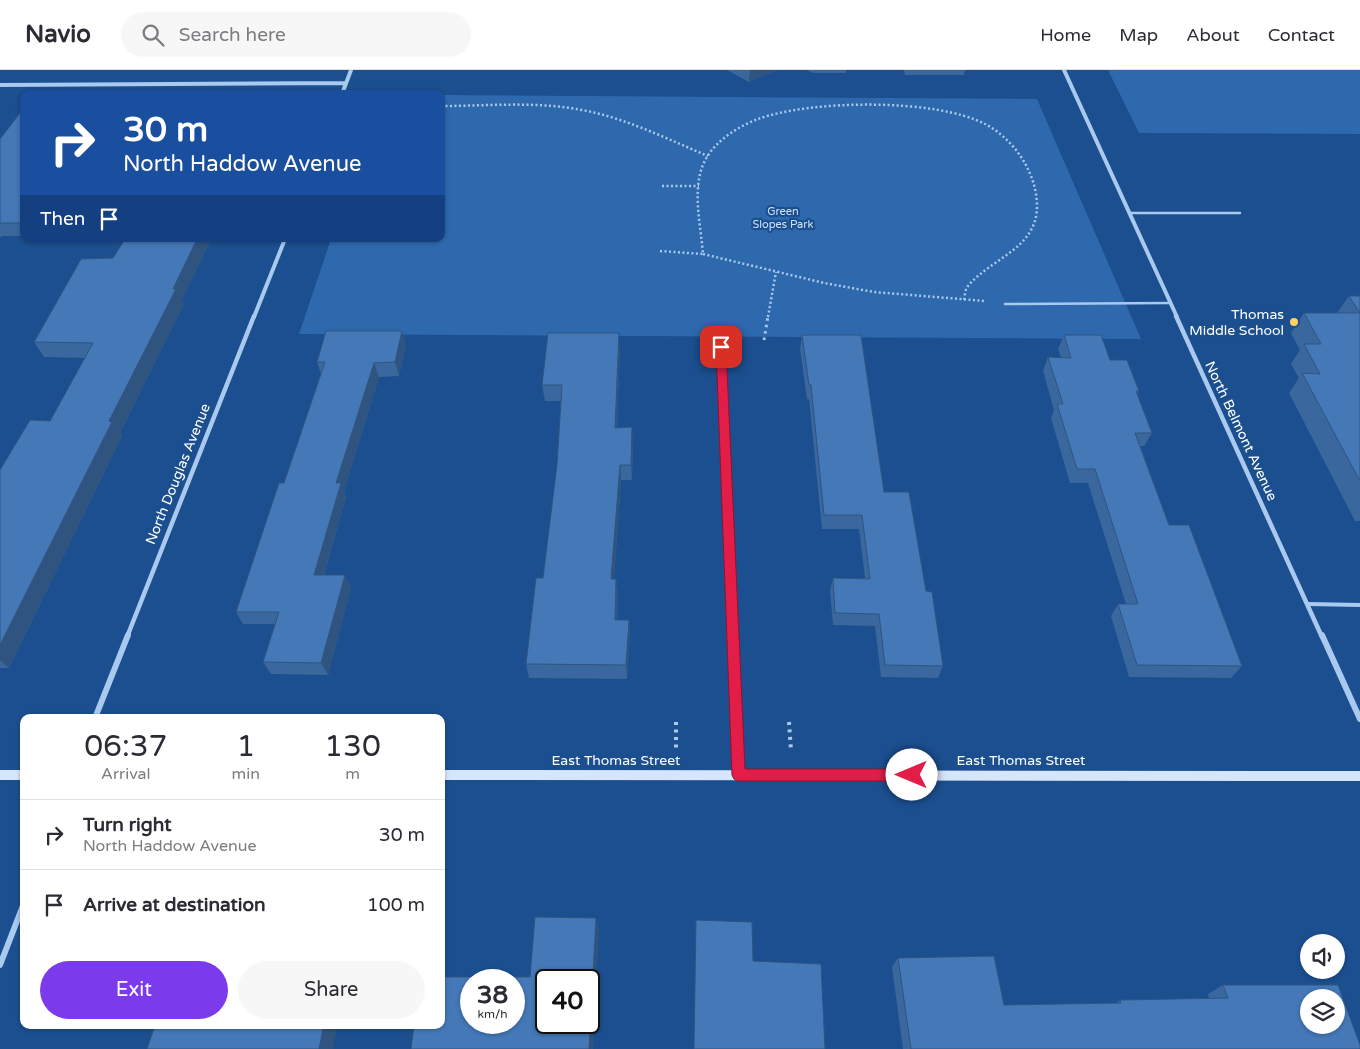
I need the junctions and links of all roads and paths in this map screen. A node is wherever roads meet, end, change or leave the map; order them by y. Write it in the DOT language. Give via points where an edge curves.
graph roads {
  1 [pos="351,70"];
  2 [pos="1064,70"];
  3 [pos="346,83"];
  4 [pos="0,85"];
  5 [pos="343,90"];
  6 [pos="445,106"];
  7 [pos="708,156"];
  8 [pos="662,186"];
  9 [pos="700,186"];
  10 [pos="1129,213"];
  11 [pos="1240,213"];
  12 [pos="283,242"];
  13 [pos="660,251"];
  14 [pos="703,254"];
  15 [pos="776,272"];
  16 [pos="964,300"];
  17 [pos="1170,303"];
  18 [pos="1005,304"];
  19 [pos="764,340"];
  20 [pos="721,347"];
  21 [pos="1308,604"];
  22 [pos="1360,605"];
  23 [pos="97,714"];
  24 [pos="1360,719"];
  25 [pos="0,775"];
  26 [pos="20,775"];
  27 [pos="445,775"];
  28 [pos="738,775"];
  29 [pos="1360,776"];
  30 [pos="20,913"];
  31 [pos="0,965"];
  1 -- 3 [label="street"];
  2 -- 10 [label="street, North Belmont Avenue"];
  3 -- 4 [label="street"];
  3 -- 5 [label="street"];
  6 -- 7 [label="path" via="583,110"];
  7 -- 9 [label="path" via="702,168"];
  7 -- 16 [label="path" via="743,126 760,118 796,111 853,107 917,108 956,113 984,123 999,133 1030,171 1037,194 1037,212 1028,236 967,287"];
  8 -- 9 [label="path"];
  9 -- 14 [label="path"];
  10 -- 11 [label="lane"];
  10 -- 17 [label="street, North Belmont Avenue"];
  12 -- 23 [label="street, North Douglas Avenue"];
  13 -- 14 [label="path"];
  14 -- 15 [label="path"];
  15 -- 16 [label="path" via="874,292"];
  15 -- 19 [label="path"];
  16 -- 18 [label="path"];
  17 -- 18 [label="lane"];
  17 -- 21 [label="street, North Belmont Avenue"];
  20 -- 28 [label="street"];
  21 -- 22 [label="lane"];
  21 -- 24 [label="street, North Belmont Avenue"];
  25 -- 26 [label="street"];
  27 -- 28 [label="street, East Thomas Street"];
  28 -- 29 [label="street, East Thomas Street"];
  30 -- 31 [label="street"];
}
